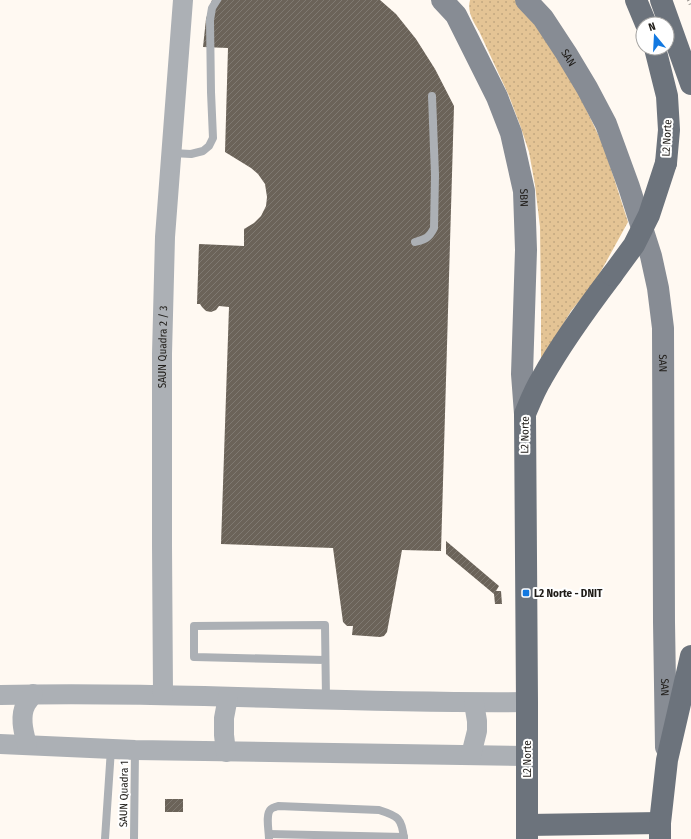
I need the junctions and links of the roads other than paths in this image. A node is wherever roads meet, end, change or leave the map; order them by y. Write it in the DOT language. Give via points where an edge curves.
graph roads {
  1 [pos="183,0"];
  2 [pos="217,0"];
  3 [pos="526,0"];
  4 [pos="636,0"];
  5 [pos="661,0"];
  6 [pos="452,5"];
  7 [pos="643,16"];
  8 [pos="657,56"];
  9 [pos="691,84"];
  10 [pos="432,96"];
  11 [pos="171,152"];
  12 [pos="415,242"];
  13 [pos="524,414"];
  14 [pos="691,656"];
  15 [pos="325,660"];
  16 [pos="33,694"];
  17 [pos="162,694"];
  18 [pos="0,695"];
  19 [pos="228,697"];
  20 [pos="326,699"];
  21 [pos="527,702"];
  22 [pos="474,703"];
  23 [pos="0,744"];
  24 [pos="27,745"];
  25 [pos="111,749"];
  26 [pos="135,750"];
  27 [pos="226,752"];
  28 [pos="471,755"];
  29 [pos="528,756"];
  30 [pos="667,760"];
  31 [pos="660,831"];
  32 [pos="527,832"];
  33 [pos="269,836"];
  34 [pos="404,838"];
  35 [pos="105,839"];
  36 [pos="134,839"];
  1 -- 11 [label="street, SAUN Quadra 2 / 3"];
  2 -- 11 [label="lane" via="212,8 210,20 213,138 203,151 191,154"];
  3 -- 30 [label="main road, SAN" via="566,53 606,124 648,248 658,288 663,328"];
  4 -- 7 [label="main road"];
  5 -- 9 [label="main road"];
  6 -- 13 [label="main road, SBN" via="497,96 511,133 524,191"];
  8 -- 13 [label="main road, L2 Norte, bridge" via="667,96 669,130 666,163 646,221 634,245 594,298 541,379"];
  10 -- 12 [label="lane" via="436,175 434,228 426,239"];
  11 -- 17 [label="street, SAUN Quadra 2 / 3" via="165,237 162,354"];
  13 -- 21 [label="main road, L2 Norte"];
  14 -- 30 [label="main road"];
  15 -- 15 [label="lane" via="325,626 194,626 194,657"];
  15 -- 20 [label="lane"];
  16 -- 17 [label="street"];
  16 -- 18 [label="street"];
  16 -- 24 [label="street" via="25,706 22,719"];
  17 -- 19 [label="street"];
  19 -- 20 [label="street"];
  19 -- 27 [label="street" via="224,718"];
  20 -- 22 [label="street"];
  21 -- 22 [label="street"];
  21 -- 29 [label="main road, L2 Norte"];
  22 -- 28 [label="street" via="477,731"];
  23 -- 24 [label="street"];
  24 -- 25 [label="street"];
  25 -- 26 [label="street"];
  25 -- 35 [label="lane"];
  26 -- 27 [label="street"];
  26 -- 36 [label="lane, SAUN Quadra 1"];
  27 -- 28 [label="street"];
  28 -- 29 [label="street"];
  29 -- 32 [label="main road, L2 Norte"];
  30 -- 31 [label="main road"];
  31 -- 32 [label="main road"];
  33 -- 34 [label="lane"];
  33 -- 34 [label="lane" via="269,810 278,806 379,810 393,814 399,820"];
}
